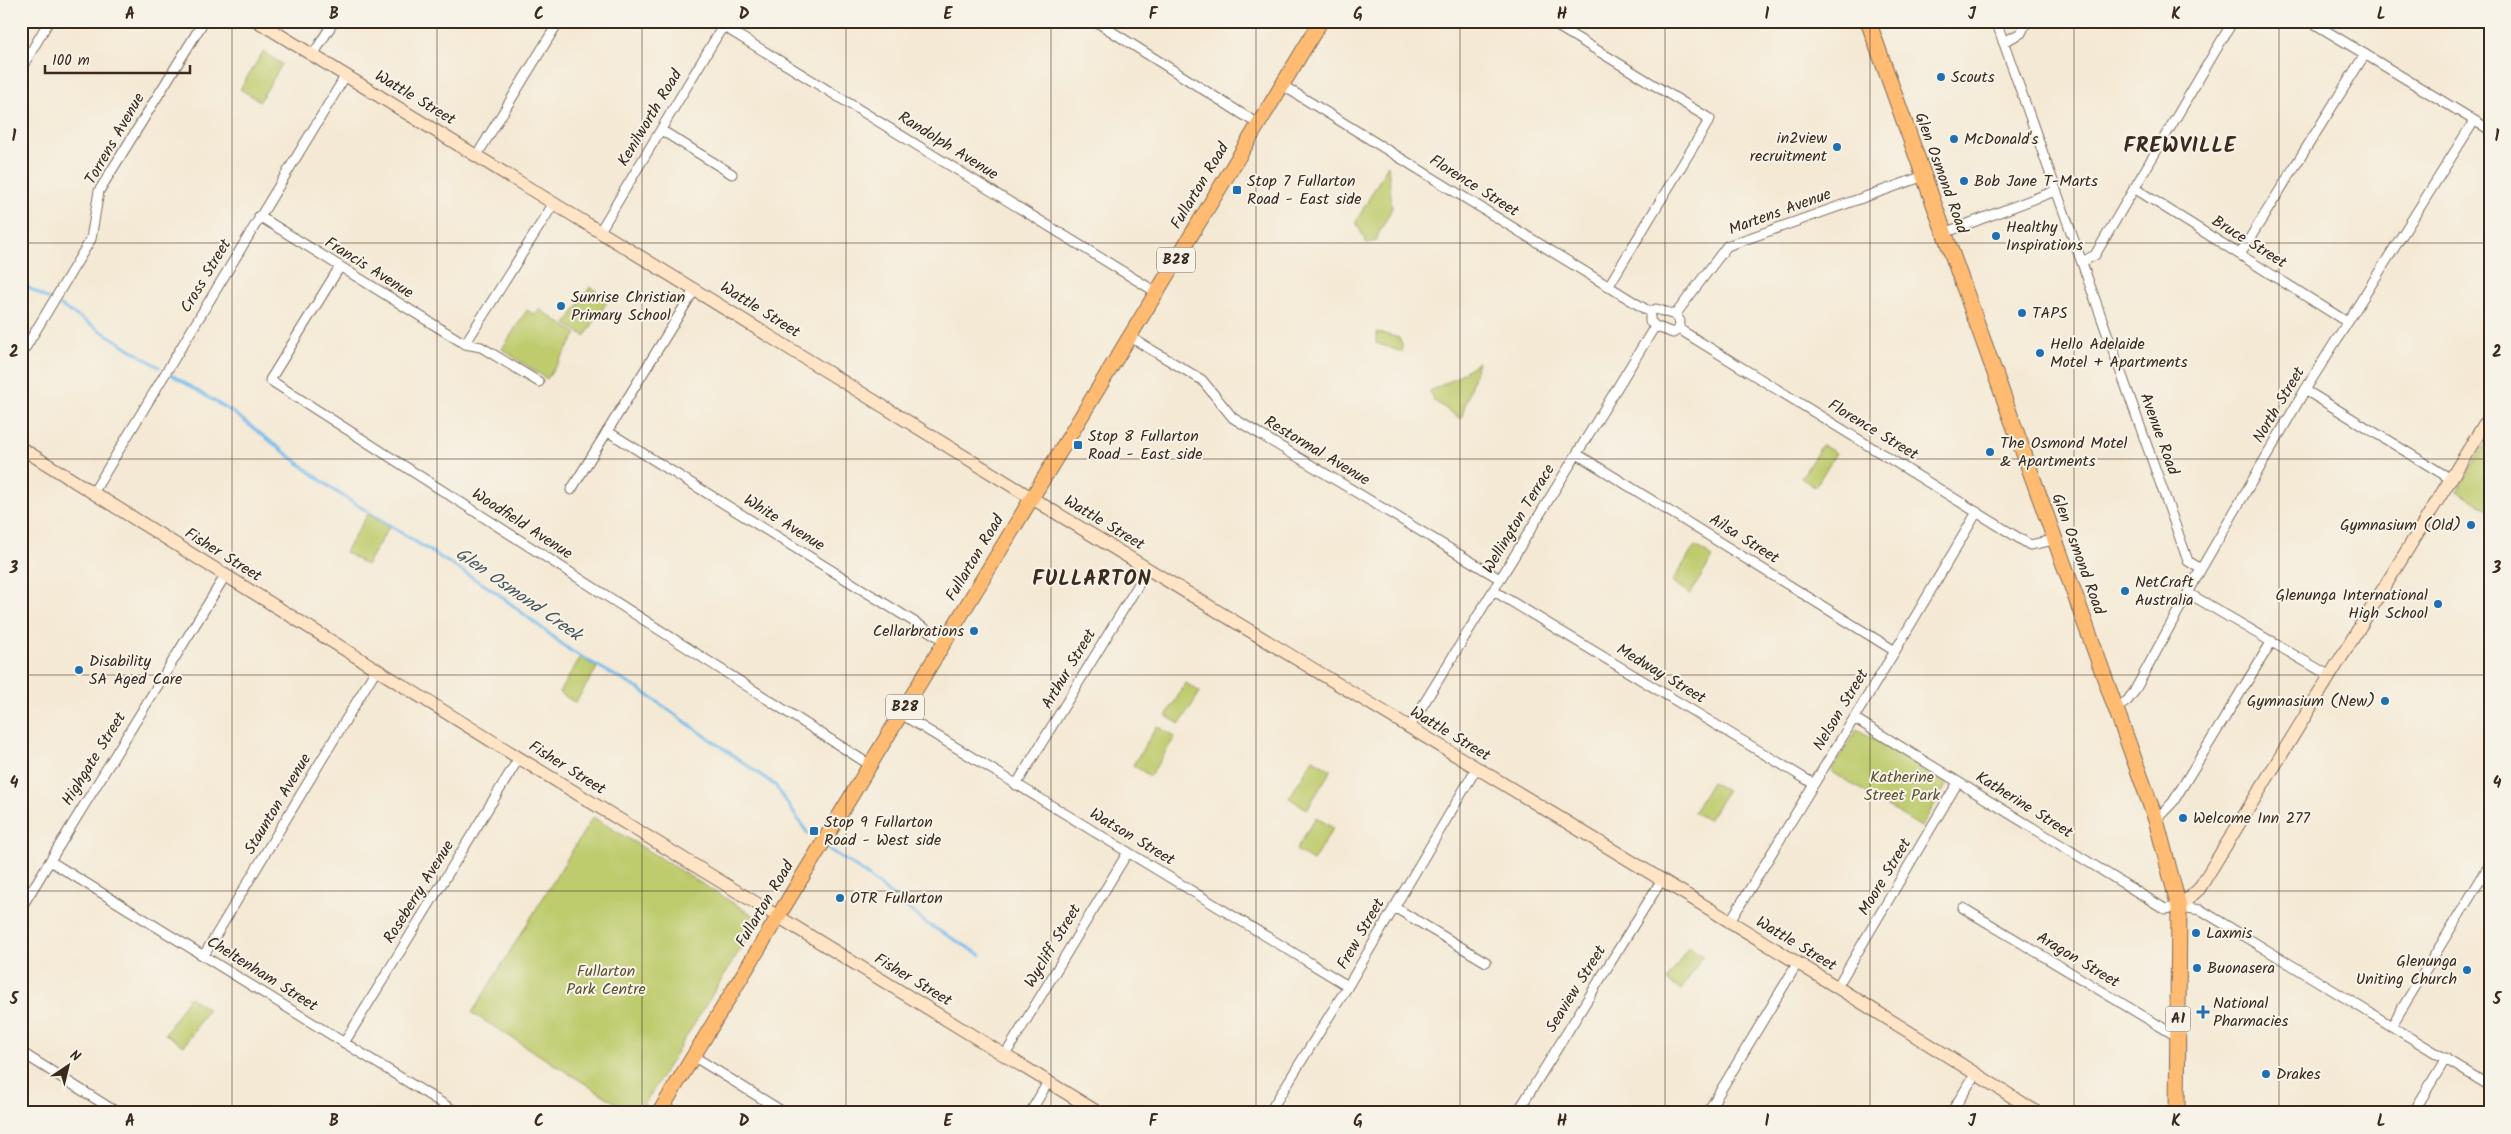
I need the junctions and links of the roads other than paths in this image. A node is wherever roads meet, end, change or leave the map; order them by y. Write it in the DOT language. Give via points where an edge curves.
graph roads {
  1 [pos="50,21"];
  2 [pos="204,21"];
  3 [pos="257,21"];
  4 [pos="334,21"];
  5 [pos="559,21"];
  6 [pos="1095,21"];
  7 [pos="1321,21"];
  8 [pos="1549,21"];
  9 [pos="1868,21"];
  10 [pos="1996,21"];
  11 [pos="2027,21"];
  12 [pos="2233,21"];
  13 [pos="2310,21"];
  14 [pos="725,24"];
  15 [pos="2003,42"];
  16 [pos="2365,54"];
  17 [pos="313,55"];
  18 [pos="21,69"];
  19 [pos="346,75"];
  20 [pos="1282,85"];
  21 [pos="2474,121"];
  22 [pos="1258,124"];
  23 [pos="661,130"];
  24 [pos="2490,130"];
  25 [pos="477,155"];
  26 [pos="732,174"];
  27 [pos="1924,176"];
  28 [pos="2134,188"];
  29 [pos="2055,191"];
  30 [pos="554,202"];
  31 [pos="259,216"];
  32 [pos="600,231"];
  33 [pos="1944,233"];
  34 [pos="2240,254"];
  35 [pos="2082,262"];
  36 [pos="339,268"];
  37 [pos="1608,286"];
  38 [pos="695,289"];
  39 [pos="1156,292"];
  40 [pos="1650,312"];
  41 [pos="1675,315"];
  42 [pos="2347,322"];
  43 [pos="1655,326"];
  44 [pos="1679,329"];
  45 [pos="1130,336"];
  46 [pos="465,344"];
  47 [pos="21,355"];
  48 [pos="539,382"];
  49 [pos="2305,390"];
  50 [pos="2490,416"];
  51 [pos="607,431"];
  52 [pos="21,448"];
  53 [pos="1576,454"];
  54 [pos="2451,479"];
  55 [pos="570,490"];
  56 [pos="93,493"];
  57 [pos="1031,498"];
  58 [pos="1977,512"];
  59 [pos="2054,540"];
  60 [pos="1148,569"];
  61 [pos="2201,569"];
  62 [pos="225,576"];
  63 [pos="1500,579"];
  64 [pos="1494,590"];
  65 [pos="2188,592"];
  66 [pos="2272,641"];
  67 [pos="945,642"];
  68 [pos="1895,651"];
  69 [pos="377,668"];
  70 [pos="2330,676"];
  71 [pos="2117,708"];
  72 [pos="901,714"];
  73 [pos="1854,718"];
  74 [pos="1409,728"];
  75 [pos="519,758"];
  76 [pos="870,765"];
  77 [pos="1476,769"];
  78 [pos="1958,782"];
  79 [pos="1814,784"];
  80 [pos="1016,785"];
  81 [pos="2156,820"];
  82 [pos="1128,852"];
  83 [pos="50,860"];
  84 [pos="2490,864"];
  85 [pos="1661,881"];
  86 [pos="1394,907"];
  87 [pos="2179,907"];
  88 [pos="21,908"];
  89 [pos="1962,908"];
  90 [pos="778,916"];
  91 [pos="1729,923"];
  92 [pos="204,955"];
  93 [pos="1486,962"];
  94 [pos="1798,964"];
  95 [pos="1348,986"];
  96 [pos="1837,987"];
  97 [pos="2392,1025"];
  98 [pos="2178,1036"];
  99 [pos="344,1043"];
  100 [pos="21,1052"];
  101 [pos="1005,1055"];
  102 [pos="693,1056"];
  103 [pos="2446,1058"];
  104 [pos="1976,1073"];
  105 [pos="1048,1082"];
  106 [pos="2490,1086"];
  107 [pos="118,1113"];
  108 [pos="458,1113"];
  109 [pos="659,1113"];
  110 [pos="785,1113"];
  111 [pos="1030,1113"];
  112 [pos="1098,1113"];
  113 [pos="1270,1113"];
  114 [pos="1517,1113"];
  115 [pos="1707,1113"];
  116 [pos="1951,1113"];
  117 [pos="2038,1113"];
  118 [pos="2177,1113"];
  119 [pos="2413,1113"];
  1 -- 18 [label="street"];
  2 -- 47 [label="street, Torrens Avenue" via="99,191 91,239"];
  3 -- 17 [label="street, Wattle Street"];
  4 -- 17 [label="street"];
  5 -- 25 [label="street"];
  6 -- 22 [label="street"];
  7 -- 20 [label="main road, Fullarton Road / B28"];
  8 -- 37 [label="street" via="1710,119"];
  9 -- 27 [label="highway, Glen Osmond Road / A1"];
  10 -- 15 [label="street, Avenue Road"];
  11 -- 15 [label="street" via="2020,32"];
  12 -- 28 [label="street"];
  13 -- 16 [label="street"];
  14 -- 23 [label="street, Kenilworth Road"];
  14 -- 39 [label="street, Randolph Avenue"];
  15 -- 29 [label="street, Avenue Road"];
  16 -- 21 [label="street"];
  16 -- 34 [label="street"];
  17 -- 19 [label="street, Wattle Street"];
  19 -- 25 [label="street, Wattle Street"];
  19 -- 31 [label="street, Cross Street"];
  20 -- 22 [label="main road, Fullarton Road / B28"];
  20 -- 37 [label="street, Florence Street"];
  21 -- 24 [label="street"];
  21 -- 42 [label="street, North Street"];
  22 -- 39 [label="main road, Fullarton Road / B28"];
  23 -- 26 [label="street"];
  23 -- 32 [label="street, Kenilworth Road"];
  25 -- 30 [label="street, Wattle Street"];
  27 -- 33 [label="highway, Glen Osmond Road / A1"];
  27 -- 41 [label="street, Martens Avenue" via="1727,246"];
  28 -- 34 [label="street, Bruce Street"];
  28 -- 35 [label="street" via="2095,255"];
  29 -- 33 [label="street"];
  29 -- 35 [label="street, Avenue Road"];
  30 -- 32 [label="street, Wattle Street"];
  30 -- 46 [label="street"];
  31 -- 36 [label="street, Francis Avenue"];
  31 -- 56 [label="street, Cross Street"];
  32 -- 38 [label="street, Wattle Street"];
  33 -- 59 [label="highway, Glen Osmond Road / A1"];
  34 -- 42 [label="street, Bruce Street"];
  35 -- 61 [label="street, Avenue Road" via="2188,561"];
  36 -- 46 [label="street, Francis Avenue"];
  36 -- 76 [label="street, Woodfield Avenue" via="270,380"];
  37 -- 40 [label="street, Florence Street"];
  38 -- 51 [label="street"];
  38 -- 57 [label="street, Wattle Street"];
  39 -- 45 [label="main road, Fullarton Road / B28"];
  40 -- 41 [label="street" via="1656,309"];
  40 -- 43 [label="street" via="1650,321"];
  41 -- 44 [label="street" via="1680,321"];
  42 -- 49 [label="street, North Street"];
  43 -- 44 [label="street" via="1673,333"];
  43 -- 53 [label="street, Wellington Terrace"];
  44 -- 58 [label="street, Florence Street"];
  45 -- 57 [label="main road, Fullarton Road / B28"];
  45 -- 63 [label="street, Restormal Avenue" via="1202,380 1233,418"];
  46 -- 48 [label="street, Francis Avenue" via="481,348"];
  49 -- 54 [label="street"];
  49 -- 61 [label="street, North Street"];
  50 -- 54 [label="street"];
  51 -- 55 [label="street"];
  51 -- 67 [label="street, White Avenue"];
  52 -- 56 [label="street, Fisher Street"];
  53 -- 63 [label="street, Wellington Terrace"];
  53 -- 68 [label="street, Ailsa Street"];
  54 -- 70 [label="street"];
  56 -- 62 [label="street, Fisher Street"];
  57 -- 60 [label="street, Wattle Street"];
  57 -- 67 [label="main road, Fullarton Road / B28"];
  58 -- 59 [label="street, Florence Street" via="2030,544"];
  58 -- 68 [label="street, Nelson Street"];
  59 -- 71 [label="highway, Glen Osmond Road / A1"];
  60 -- 74 [label="street, Wattle Street"];
  60 -- 80 [label="street, Arthur Street"];
  61 -- 65 [label="street, North Street"];
  62 -- 69 [label="street, Fisher Street"];
  62 -- 83 [label="street, Highgate Street"];
  63 -- 64 [label="street, Wellington Terrace"];
  64 -- 74 [label="street, Wellington Terrace"];
  64 -- 79 [label="street, Medway Street"];
  65 -- 66 [label="street"];
  65 -- 71 [label="street, North Street" via="2130,697"];
  66 -- 70 [label="street"];
  66 -- 81 [label="street" via="2174,802"];
  67 -- 72 [label="main road, Fullarton Road / B28"];
  68 -- 73 [label="street, Nelson Street"];
  69 -- 75 [label="street, Fisher Street"];
  69 -- 92 [label="street, Staunton Avenue"];
  70 -- 87 [label="street" via="2201,886"];
  71 -- 81 [label="highway, Glen Osmond Road / A1"];
  72 -- 76 [label="main road, Fullarton Road / B28"];
  72 -- 80 [label="street, Watson Street"];
  73 -- 78 [label="street, Katherine Street"];
  73 -- 79 [label="street, Nelson Street"];
  74 -- 77 [label="street, Wattle Street"];
  75 -- 90 [label="street, Fisher Street"];
  75 -- 99 [label="street, Roseberry Avenue"];
  76 -- 90 [label="main road, Fullarton Road / B28"];
  77 -- 85 [label="street, Wattle Street"];
  77 -- 86 [label="street, Frew Street"];
  78 -- 87 [label="street, Katherine Street" via="2164,909"];
  78 -- 96 [label="street, Moore Street"];
  79 -- 91 [label="street, Nelson Street"];
  80 -- 82 [label="street, Watson Street"];
  81 -- 87 [label="highway, Glen Osmond Road / A1"];
  82 -- 95 [label="street, Watson Street"];
  82 -- 101 [label="street, Wycliff Street"];
  83 -- 88 [label="street, Highgate Street"];
  83 -- 92 [label="street, Cheltenham Street"];
  84 -- 97 [label="street"];
  85 -- 91 [label="street, Wattle Street"];
  85 -- 114 [label="street, Seaview Street"];
  86 -- 93 [label="street"];
  86 -- 95 [label="street, Frew Street"];
  87 -- 97 [label="street, Katherine Street" via="2201,910"];
  87 -- 98 [label="highway, Glen Osmond Road / A1"];
  89 -- 98 [label="street, Aragon Street"];
  90 -- 101 [label="street, Fisher Street"];
  90 -- 102 [label="main road, Fullarton Road / B28"];
  91 -- 94 [label="street, Wattle Street"];
  92 -- 99 [label="street, Cheltenham Street"];
  94 -- 96 [label="street, Wattle Street"];
  94 -- 115 [label="street"];
  95 -- 113 [label="street, Frew Street"];
  96 -- 104 [label="street, Wattle Street"];
  97 -- 103 [label="street, Katherine Street"];
  98 -- 118 [label="highway, Glen Osmond Road / A1"];
  99 -- 108 [label="street, Cheltenham Street"];
  100 -- 107 [label="street"];
  101 -- 105 [label="street, Fisher Street"];
  102 -- 109 [label="main road, Fullarton Road / B28"];
  102 -- 110 [label="street"];
  103 -- 106 [label="street, Katherine Street"];
  103 -- 119 [label="street"];
  104 -- 116 [label="street"];
  104 -- 117 [label="street, Wattle Street"];
  105 -- 111 [label="street"];
  105 -- 112 [label="street, Fisher Street"];
}
